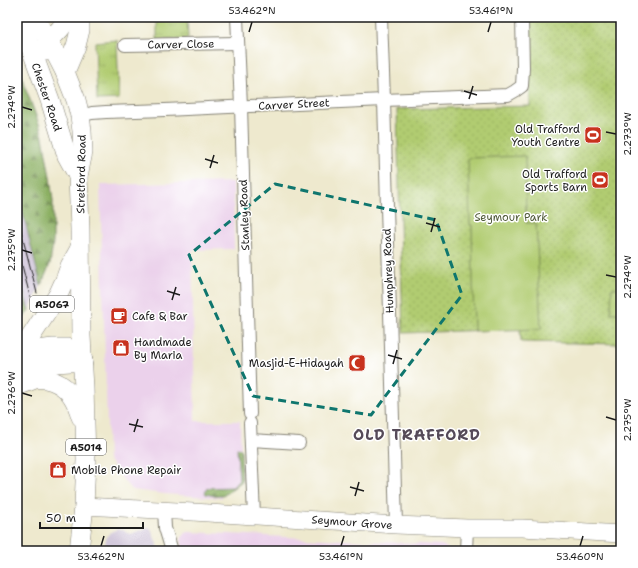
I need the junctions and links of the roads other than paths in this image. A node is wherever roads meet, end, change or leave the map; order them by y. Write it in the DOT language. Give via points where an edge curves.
graph roads {
  1 [pos="17,17"];
  2 [pos="33,17"];
  3 [pos="67,17"];
  4 [pos="80,17"];
  5 [pos="237,17"];
  6 [pos="380,17"];
  7 [pos="522,17"];
  8 [pos="48,39"];
  9 [pos="238,43"];
  10 [pos="125,45"];
  11 [pos="65,72"];
  12 [pos="384,100"];
  13 [pos="241,106"];
  14 [pos="80,116"];
  15 [pos="67,156"];
  16 [pos="78,176"];
  17 [pos="80,249"];
  18 [pos="17,355"];
  19 [pos="82,361"];
  20 [pos="17,365"];
  21 [pos="19,388"];
  22 [pos="86,439"];
  23 [pos="251,440"];
  24 [pos="299,443"];
  25 [pos="84,506"];
  26 [pos="164,510"];
  27 [pos="254,516"];
  28 [pos="396,525"];
  29 [pos="467,528"];
  30 [pos="621,534"];
  31 [pos="79,551"];
  32 [pos="172,551"];
  33 [pos="466,551"];
  1 -- 15 [label="main road, Chester Road / A5014" via="50,100"];
  2 -- 8 [label="main road, Chester Road / A5014"];
  3 -- 8 [label="main road" via="61,28"];
  4 -- 11 [label="main road" via="76,46"];
  5 -- 9 [label="street, Stanley Road"];
  6 -- 12 [label="street, Humphrey Road"];
  7 -- 12 [label="street, Carver Street" via="522,86 515,91 508,95"];
  8 -- 11 [label="main road, Chester Road / A5014"];
  8 -- 15 [label="main road" via="47,61 61,105"];
  9 -- 10 [label="street, Carver Close"];
  9 -- 13 [label="street, Stanley Road"];
  11 -- 14 [label="main road, Stretford Road / A5014"];
  12 -- 13 [label="street, Carver Street"];
  12 -- 28 [label="street, Humphrey Road"];
  13 -- 14 [label="street, Carver Street" via="106,112"];
  13 -- 23 [label="street, Stanley Road"];
  14 -- 16 [label="main road, Stretford Road / A5014" via="83,152"];
  15 -- 16 [label="main road, Chester Road / A5014"];
  16 -- 17 [label="main road, Stretford Road / A5014"];
  17 -- 18 [label="main road, A5067" via="58,295"];
  17 -- 19 [label="main road, Stretford Road / A5014"];
  19 -- 20 [label="main road" via="68,348 53,348 38,350"];
  19 -- 21 [label="main road" via="43,364 30,372"];
  19 -- 22 [label="main road, A5014"];
  21 -- 22 [label="main road" via="35,379 45,378 69,391 77,404"];
  22 -- 25 [label="main road, A5014"];
  23 -- 24 [label="street"];
  23 -- 27 [label="street, Stanley Road"];
  25 -- 26 [label="main road, Seymour Grove"];
  25 -- 31 [label="main road, A5014"];
  26 -- 27 [label="main road, Seymour Grove"];
  26 -- 32 [label="street" via="165,528"];
  27 -- 28 [label="main road, Seymour Grove"];
  28 -- 29 [label="main road, Seymour Grove"];
  29 -- 30 [label="main road, Seymour Grove" via="522,528"];
  29 -- 33 [label="street"];
}
